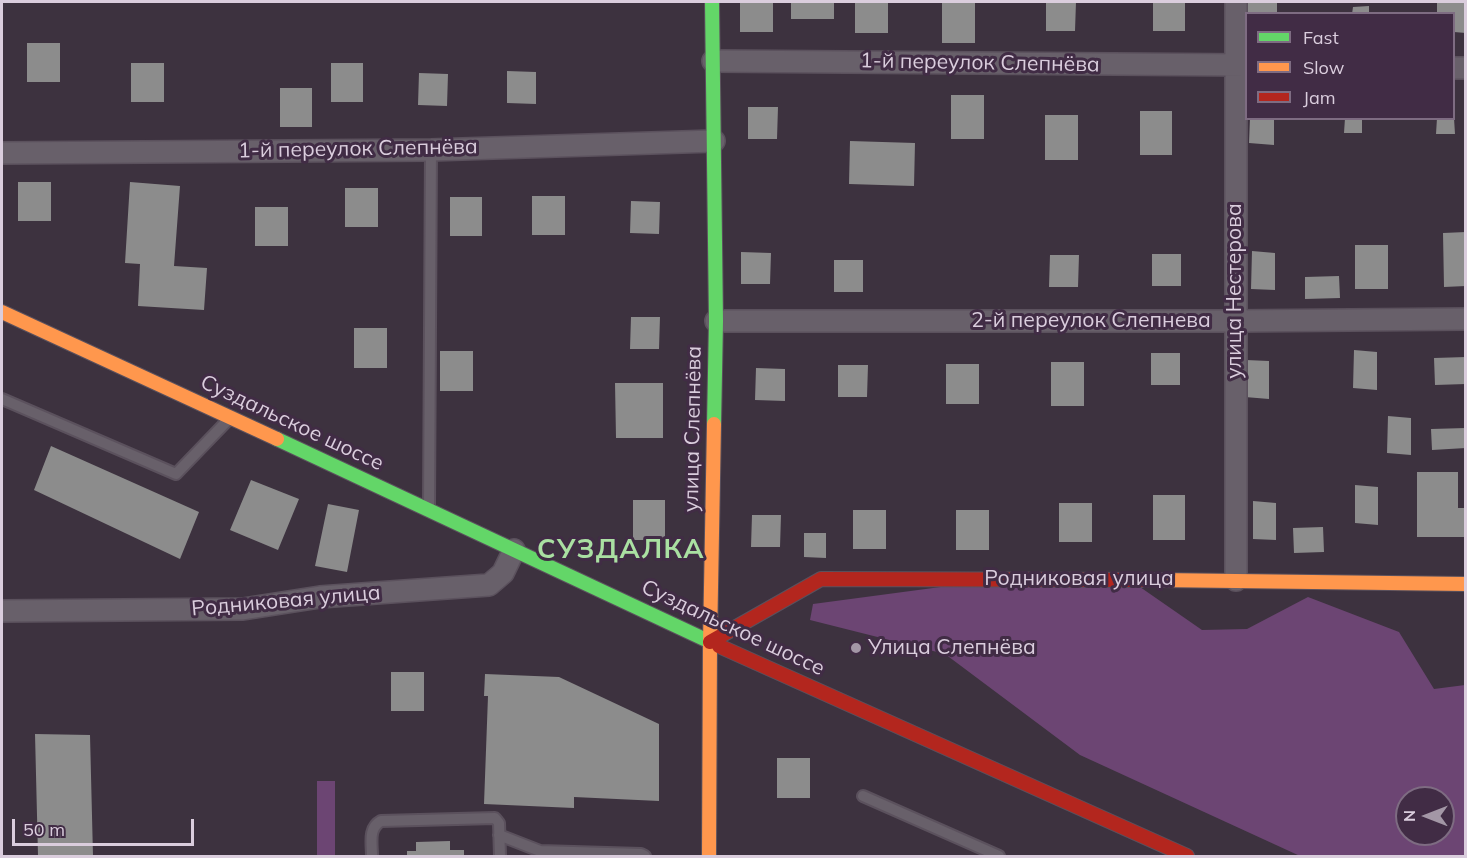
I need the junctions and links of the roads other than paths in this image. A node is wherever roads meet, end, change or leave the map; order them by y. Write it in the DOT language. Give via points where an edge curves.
graph roads {
  1 [pos="712,2"];
  2 [pos="1236,2"];
  3 [pos="713,61"];
  4 [pos="1241,65"];
  5 [pos="714,141"];
  6 [pos="431,150"];
  7 [pos="2,153"];
  8 [pos="2,312"];
  9 [pos="1466,319"];
  10 [pos="716,321"];
  11 [pos="1235,321"];
  12 [pos="2,399"];
  13 [pos="230,417"];
  14 [pos="429,509"];
  15 [pos="514,550"];
  16 [pos="1236,580"];
  17 [pos="1466,584"];
  18 [pos="2,611"];
  19 [pos="710,642"];
  20 [pos="864,796"];
  21 [pos="500,835"];
  22 [pos="372,856"];
  23 [pos="500,856"];
  24 [pos="645,856"];
  25 [pos="709,856"];
  26 [pos="999,856"];
  27 [pos="1187,856"];
  1 -- 3 [label="street, улица Слепнёва"];
  2 -- 4 [label="street, улица Нестерова"];
  3 -- 4 [label="street, 1-й переулок Слепнёва"];
  3 -- 5 [label="street, улица Слепнёва"];
  4 -- 11 [label="street, улица Нестерова"];
  5 -- 6 [label="street, 1-й переулок Слепнёва"];
  5 -- 10 [label="street, улица Слепнёва"];
  6 -- 7 [label="street, 1-й переулок Слепнёва"];
  6 -- 14 [label="lane"];
  8 -- 13 [label="street, Суздальское шоссе"];
  9 -- 11 [label="street, 2-й переулок Слепнева"];
  10 -- 11 [label="street, 2-й переулок Слепнева"];
  10 -- 19 [label="street, улица Слепнёва"];
  11 -- 16 [label="street, улица Нестерова"];
  12 -- 13 [label="lane" via="176,474"];
  13 -- 14 [label="street, Суздальское шоссе"];
  14 -- 15 [label="street, Суздальское шоссе"];
  15 -- 18 [label="street, Родниковая улица" via="503,573 489,585 320,597 243,609"];
  15 -- 19 [label="street, Суздальское шоссе"];
  16 -- 17 [label="street, Родниковая улица"];
  16 -- 19 [label="street, Родниковая улица" via="820,579"];
  19 -- 25 [label="street, улица Слепнёва"];
  19 -- 27 [label="street, Суздальское шоссе"];
  20 -- 26 [label="lane"];
  21 -- 22 [label="lane" via="500,824 495,818 381,821 372,829"];
  21 -- 23 [label="lane"];
  21 -- 24 [label="lane" via="540,851"];
}
